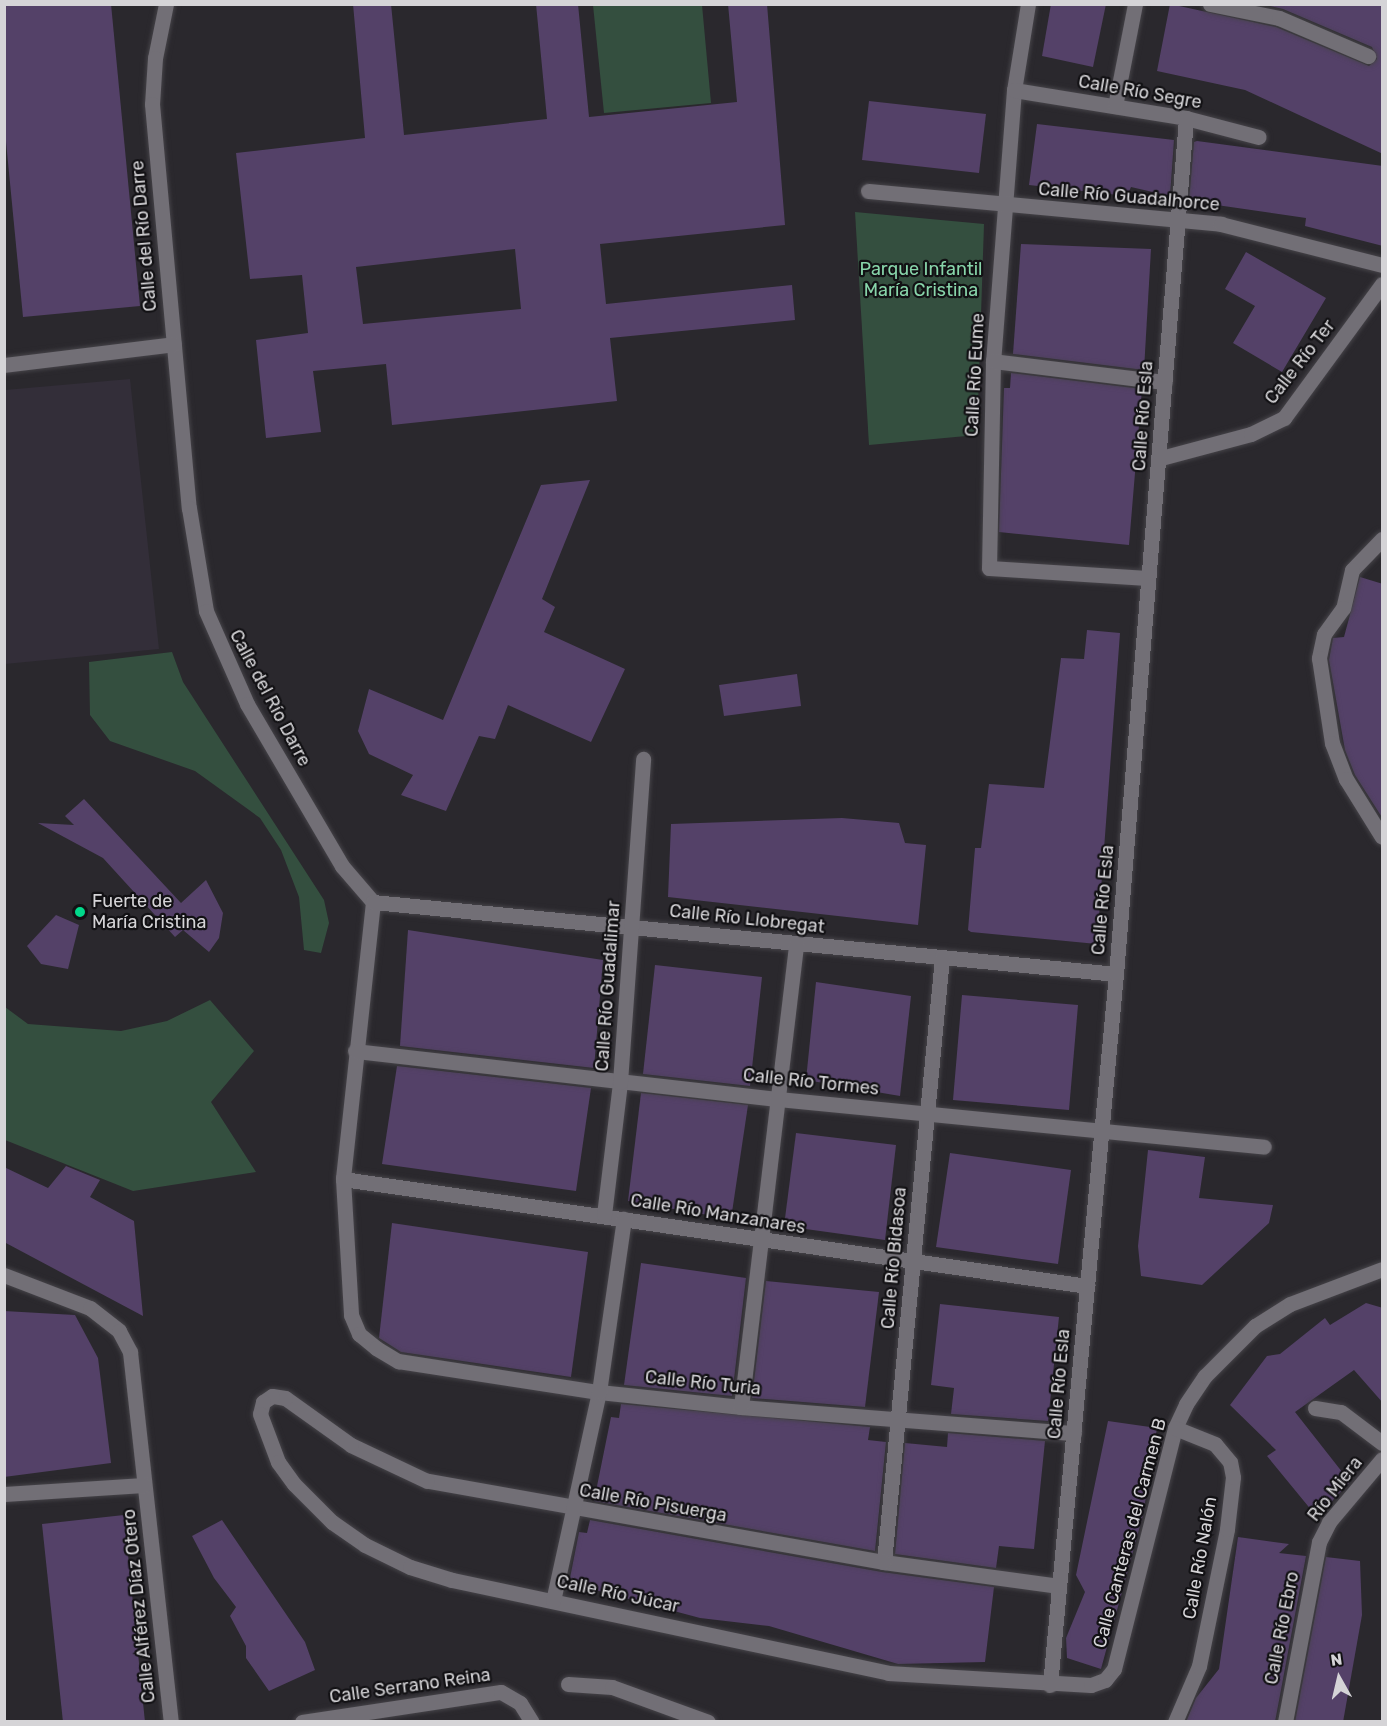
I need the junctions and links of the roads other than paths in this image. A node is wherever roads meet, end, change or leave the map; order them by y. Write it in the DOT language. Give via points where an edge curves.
graph roads {
  1 [pos="166,4"];
  2 [pos="1028,4"];
  3 [pos="1135,4"];
  4 [pos="1210,4"];
  5 [pos="1368,56"];
  6 [pos="1014,90"];
  7 [pos="1115,106"];
  8 [pos="1186,118"];
  9 [pos="1259,137"];
  10 [pos="868,190"];
  11 [pos="1005,205"];
  12 [pos="1176,221"];
  13 [pos="1383,265"];
  14 [pos="1383,284"];
  15 [pos="174,344"];
  16 [pos="993,361"];
  17 [pos="4,365"];
  18 [pos="1165,381"];
  19 [pos="1161,458"];
  20 [pos="1383,539"];
  21 [pos="1148,578"];
  22 [pos="643,759"];
  23 [pos="1383,837"];
  24 [pos="373,902"];
  25 [pos="632,927"];
  26 [pos="796,943"];
  27 [pos="942,957"];
  28 [pos="1116,974"];
  29 [pos="355,1051"];
  30 [pos="620,1082"];
  31 [pos="778,1099"];
  32 [pos="927,1113"];
  33 [pos="1102,1132"];
  34 [pos="1264,1147"];
  35 [pos="344,1179"];
  36 [pos="604,1215"];
  37 [pos="624,1218"];
  38 [pos="761,1241"];
  39 [pos="913,1263"];
  40 [pos="1383,1269"];
  41 [pos="4,1275"];
  42 [pos="1087,1286"];
  43 [pos="599,1392"];
  44 [pos="263,1402"];
  45 [pos="741,1407"];
  46 [pos="1315,1408"];
  47 [pos="898,1418"];
  48 [pos="1175,1428"];
  49 [pos="1074,1433"];
  50 [pos="1383,1443"];
  51 [pos="1383,1459"];
  52 [pos="144,1485"];
  53 [pos="4,1494"];
  54 [pos="575,1509"];
  55 [pos="1319,1542"];
  56 [pos="884,1562"];
  57 [pos="1059,1586"];
  58 [pos="553,1600"];
  59 [pos="568,1684"];
  60 [pos="1050,1684"];
  61 [pos="387,1716"];
  62 [pos="171,1722"];
  63 [pos="302,1722"];
  64 [pos="532,1722"];
  65 [pos="708,1722"];
  66 [pos="1175,1722"];
  67 [pos="1285,1722"];
  1 -- 15 [label="street, Calle del Río Darre" via="155,58 152,104"];
  2 -- 6 [label="street, Calle Río Eume"];
  3 -- 7 [label="street"];
  4 -- 5 [label="street" via="1279,18"];
  6 -- 7 [label="street, Calle Río Segre"];
  6 -- 11 [label="street, Calle Río Eume"];
  7 -- 8 [label="street, Calle Río Segre"];
  8 -- 9 [label="street, Calle Río Segre"];
  8 -- 12 [label="street, Calle Río Esla"];
  10 -- 11 [label="street, Calle Río Guadalhorce"];
  11 -- 12 [label="street, Calle Río Guadalhorce"];
  11 -- 16 [label="street, Calle Río Eume"];
  12 -- 13 [label="street, Calle Río Guadalhorce" via="1253,230"];
  12 -- 18 [label="street, Calle Río Esla"];
  14 -- 19 [label="street, Calle Río Ter" via="1284,418 1251,434"];
  15 -- 17 [label="street"];
  15 -- 24 [label="street, Calle del Río Darre" via="189,508 210,626 247,704 342,866"];
  16 -- 18 [label="street"];
  16 -- 21 [label="street, Calle Río Eume" via="989,568"];
  18 -- 19 [label="street, Calle Río Esla"];
  19 -- 21 [label="street, Calle Río Esla"];
  20 -- 23 [label="street" via="1352,570 1343,608 1324,634 1319,658 1332,743 1346,779"];
  21 -- 28 [label="street, Calle Río Esla"];
  22 -- 25 [label="street, Calle Río Guadalimar"];
  24 -- 25 [label="street, Calle Río Llobregat"];
  24 -- 29 [label="street"];
  25 -- 26 [label="street, Calle Río Llobregat"];
  25 -- 30 [label="street, Calle Río Guadalimar"];
  26 -- 27 [label="street, Calle Río Llobregat"];
  26 -- 31 [label="street"];
  27 -- 28 [label="street, Calle Río Llobregat"];
  27 -- 32 [label="street, Calle Río Bidasoa"];
  28 -- 33 [label="street, Calle Río Esla"];
  29 -- 30 [label="street, Calle Río Tormes"];
  29 -- 35 [label="street"];
  30 -- 31 [label="street, Calle Río Tormes"];
  30 -- 36 [label="street, Calle Río Guadalimar"];
  31 -- 32 [label="street, Calle Río Tormes"];
  31 -- 38 [label="street"];
  32 -- 33 [label="street, Calle Río Tormes"];
  32 -- 39 [label="street, Calle Río Bidasoa"];
  33 -- 34 [label="street, Calle Río Tormes"];
  33 -- 42 [label="street, Calle Río Esla"];
  35 -- 36 [label="street, Calle Río Manzanares"];
  35 -- 43 [label="street, Calle Río Turia" via="351,1315 359,1334 398,1361"];
  36 -- 37 [label="street, Calle Río Manzanares"];
  37 -- 38 [label="street, Calle Río Manzanares"];
  37 -- 43 [label="street"];
  38 -- 39 [label="street, Calle Río Manzanares"];
  38 -- 45 [label="street"];
  39 -- 42 [label="street, Calle Río Manzanares"];
  39 -- 47 [label="street, Calle Río Bidasoa"];
  40 -- 48 [label="street, Calle Canteras del Carmen B" via="1290,1304 1255,1326 1205,1376"];
  41 -- 52 [label="street, Calle Alférez Díaz Otero" via="90,1308 119,1332 130,1352"];
  42 -- 49 [label="street, Calle Río Esla"];
  43 -- 45 [label="street, Calle Río Turia"];
  43 -- 54 [label="street"];
  44 -- 54 [label="street, Calle Río Pisuerga" via="272,1396 285,1398 351,1445 427,1481"];
  44 -- 58 [label="street, Calle Río Júcar" via="260,1414 278,1462 332,1522 365,1545 410,1567 452,1580"];
  45 -- 47 [label="street, Calle Río Turia"];
  46 -- 50 [label="street" via="1341,1412"];
  47 -- 49 [label="street, Calle Río Turia"];
  47 -- 56 [label="street, Calle Río Bidasoa"];
  48 -- 60 [label="street, Calle Canteras del Carmen B" via="1114,1669 1105,1680 1091,1685"];
  48 -- 66 [label="street, Calle Río Nalón" via="1215,1444 1230,1462 1233,1477 1227,1529 1199,1666"];
  49 -- 57 [label="street, Calle Río Esla"];
  51 -- 55 [label="street, Río Miera" via="1329,1522"];
  52 -- 53 [label="street"];
  52 -- 62 [label="street, Calle Alférez Díaz Otero"];
  54 -- 56 [label="street, Calle Río Pisuerga"];
  54 -- 58 [label="street"];
  55 -- 67 [label="street, Calle Río Ebro"];
  56 -- 57 [label="street, Calle Río Pisuerga"];
  57 -- 60 [label="street, Calle Río Esla"];
  58 -- 60 [label="street, Calle Río Júcar" via="888,1673"];
  59 -- 65 [label="street" via="612,1687"];
  61 -- 63 [label="street, Calle Serrano Reina"];
  61 -- 64 [label="street, Calle Serrano Reina" via="501,1692 520,1702"];
}
